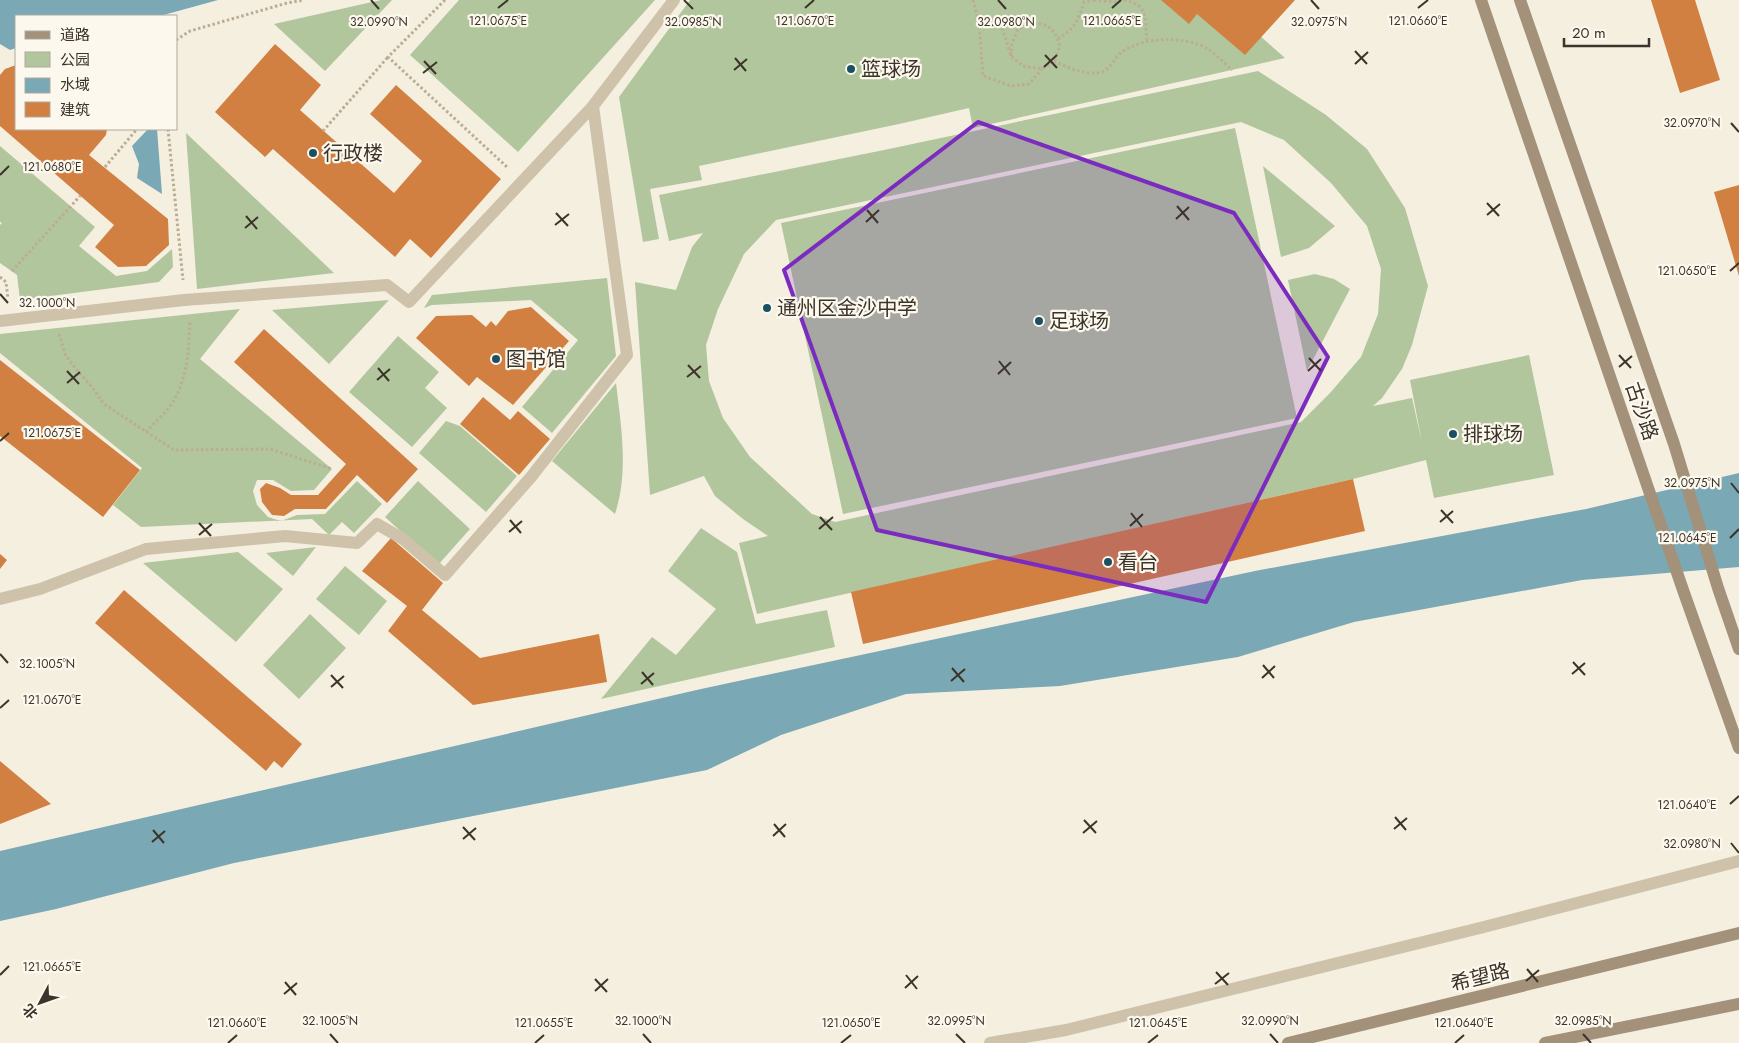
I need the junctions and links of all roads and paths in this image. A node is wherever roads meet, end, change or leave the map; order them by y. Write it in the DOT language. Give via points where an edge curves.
graph roads {
  1 [pos="304,0"];
  2 [pos="445,0"];
  3 [pos="674,0"];
  4 [pos="973,0"];
  5 [pos="1094,0"];
  6 [pos="1124,0"];
  7 [pos="1481,0"];
  8 [pos="1520,0"];
  9 [pos="1083,1"];
  10 [pos="979,22"];
  11 [pos="178,39"];
  12 [pos="1058,39"];
  13 [pos="1147,40"];
  14 [pos="1011,56"];
  15 [pos="388,57"];
  16 [pos="1054,61"];
  17 [pos="1042,69"];
  18 [pos="1232,70"];
  19 [pos="593,106"];
  20 [pos="136,130"];
  21 [pos="168,130"];
  22 [pos="323,131"];
  23 [pos="105,167"];
  24 [pos="522,181"];
  25 [pos="80,196"];
  26 [pos="12,271"];
  27 [pos="184,300"];
  28 [pos="190,315"];
  29 [pos="0,321"];
  30 [pos="58,328"];
  31 [pos="146,432"];
  32 [pos="332,469"];
  33 [pos="0,599"];
  34 [pos="1739,649"];
  35 [pos="1739,748"];
  36 [pos="1739,861"];
  37 [pos="1739,933"];
  38 [pos="1739,1004"];
  39 [pos="990,1043"];
  40 [pos="1288,1043"];
  41 [pos="1545,1043"];
  1 -- 11 [label="path" via="190,30"];
  2 -- 15 [label="path"];
  3 -- 19 [label="street"];
  4 -- 10 [label="path"];
  5 -- 6 [label="path"];
  5 -- 9 [label="path"];
  6 -- 13 [label="path" via="1143,9"];
  7 -- 35 [label="main road, 古沙路"];
  8 -- 34 [label="main road, 古沙路" via="1674,444"];
  9 -- 12 [label="path" via="1071,30"];
  10 -- 14 [label="path" via="1000,17"];
  10 -- 17 [label="path" via="983,76 1011,86 1029,84"];
  12 -- 14 [label="path" via="1045,25 1032,22 1018,29"];
  12 -- 16 [label="path" via="1060,46"];
  13 -- 16 [label="path" via="1120,53 1104,71 1074,70"];
  13 -- 18 [label="path" via="1194,43 1206,48"];
  14 -- 17 [label="path" via="1023,66"];
  15 -- 22 [label="path"];
  15 -- 24 [label="path"];
  16 -- 17 [label="path"];
  19 -- 24 [label="street"];
  19 -- 33 [label="street" via="627,354 531,477 445,575 403,539 377,524 357,543 285,536 146,549 40,589"];
  20 -- 23 [label="path"];
  21 -- 27 [label="path"];
  24 -- 27 [label="street" via="408,302 387,285"];
  25 -- 26 [label="path"];
  27 -- 29 [label="street"];
  28 -- 31 [label="path" via="184,378 174,401"];
  30 -- 31 [label="path" via="65,354 104,404"];
  31 -- 32 [label="path" via="174,450 270,449"];
  36 -- 39 [label="street" via="1066,1030"];
  37 -- 40 [label="main road, 希望路"];
  38 -- 41 [label="main road"];
}
